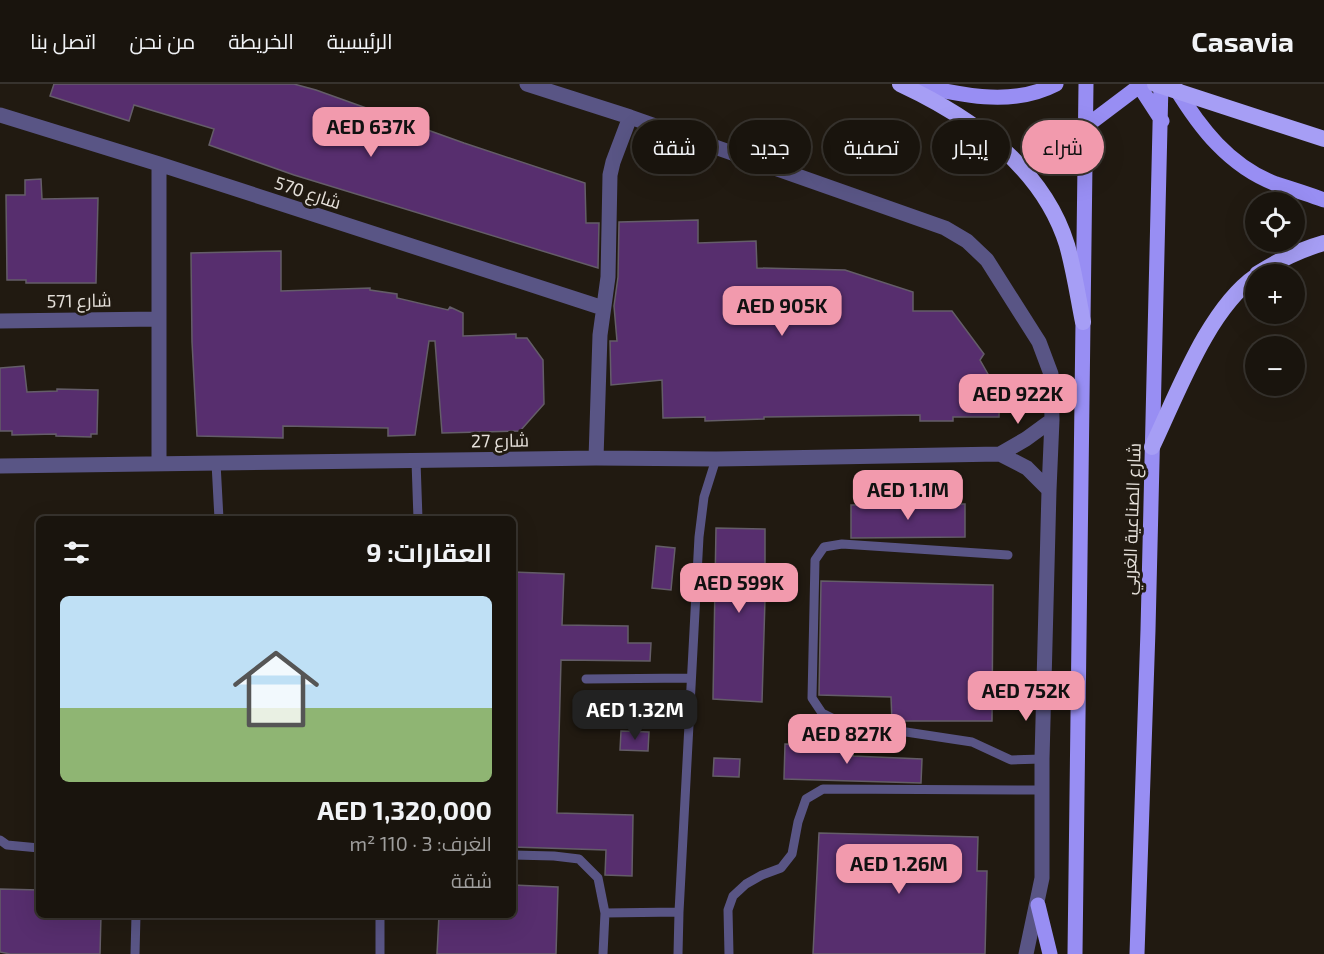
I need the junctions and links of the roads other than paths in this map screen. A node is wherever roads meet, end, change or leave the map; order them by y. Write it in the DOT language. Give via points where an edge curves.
graph roads {
  1 [pos="527,84"];
  2 [pos="900,84"];
  3 [pos="911,84"];
  4 [pos="1056,84"];
  5 [pos="1086,84"];
  6 [pos="1144,84"];
  7 [pos="1161,84"];
  8 [pos="1174,84"];
  9 [pos="0,115"];
  10 [pos="630,117"];
  11 [pos="1085,120"];
  12 [pos="1095,120"];
  13 [pos="1162,121"];
  14 [pos="1324,139"];
  15 [pos="159,164"];
  16 [pos="1085,174"];
  17 [pos="1324,200"];
  18 [pos="1324,243"];
  19 [pos="1273,264"];
  20 [pos="1245,285"];
  21 [pos="603,308"];
  22 [pos="159,319"];
  23 [pos="0,321"];
  24 [pos="1083,322"];
  25 [pos="1052,420"];
  26 [pos="1152,447"];
  27 [pos="1000,454"];
  28 [pos="596,458"];
  29 [pos="716,459"];
  30 [pos="416,461"];
  31 [pos="216,463"];
  32 [pos="159,464"];
  33 [pos="0,466"];
  34 [pos="1049,490"];
  35 [pos="219,516"];
  36 [pos="418,516"];
  37 [pos="1008,555"];
  38 [pos="691,678"];
  39 [pos="586,679"];
  40 [pos="1042,759"];
  41 [pos="1042,790"];
  42 [pos="0,840"];
  43 [pos="36,848"];
  44 [pos="516,855"];
  45 [pos="1038,905"];
  46 [pos="679,912"];
  47 [pos="605,914"];
  48 [pos="136,918"];
  49 [pos="380,918"];
  50 [pos="135,954"];
  51 [pos="380,954"];
  52 [pos="603,954"];
  53 [pos="678,954"];
  54 [pos="729,954"];
  55 [pos="1026,954"];
  56 [pos="1050,954"];
  57 [pos="1075,954"];
  58 [pos="1137,954"];
  1 -- 10 [label="street"];
  2 -- 24 [label="highway" via="950,110 992,140 1034,181 1059,223 1067,246"];
  3 -- 4 [label="main road" via="982,97 1013,98"];
  5 -- 11 [label="main road"];
  6 -- 12 [label="main road"];
  6 -- 13 [label="main road"];
  6 -- 14 [label="highway"];
  7 -- 13 [label="main road, شارع الصناعية الغربي"];
  8 -- 17 [label="main road" via="1193,117 1229,156 1275,183"];
  9 -- 15 [label="street, شارع 570"];
  10 -- 21 [label="street" via="610,175 608,277"];
  10 -- 25 [label="street" via="945,228 967,241 987,261 1044,352 1051,374"];
  13 -- 26 [label="main road, شارع الصناعية الغربي"];
  15 -- 21 [label="street, شارع 570"];
  15 -- 22 [label="street"];
  16 -- 24 [label="main road"];
  18 -- 19 [label="highway"];
  20 -- 26 [label="highway" via="1213,323"];
  21 -- 28 [label="street"];
  22 -- 23 [label="street, شارع 571"];
  22 -- 32 [label="street"];
  24 -- 57 [label="main road"];
  25 -- 27 [label="street, شارع 27"];
  25 -- 34 [label="street"];
  26 -- 58 [label="main road, شارع الصناعية الغربي"];
  27 -- 29 [label="street, شارع 27"];
  27 -- 34 [label="street, شارع 27" via="1027,468"];
  28 -- 29 [label="street, شارع 27"];
  28 -- 30 [label="street, شارع 27"];
  29 -- 38 [label="lane" via="704,497 699,537"];
  30 -- 31 [label="street, شارع 27"];
  30 -- 36 [label="lane"];
  31 -- 32 [label="street, شارع 27"];
  31 -- 35 [label="lane"];
  32 -- 33 [label="street, شارع 27"];
  34 -- 40 [label="street"];
  37 -- 40 [label="lane" via="842,544 824,547 815,560 812,698 822,713 840,722 972,741 1011,760"];
  38 -- 39 [label="lane"];
  38 -- 46 [label="lane"];
  40 -- 41 [label="street"];
  41 -- 45 [label="street" via="1042,878"];
  41 -- 54 [label="lane" via="823,789 806,799 792,854 781,868 746,884 733,896 728,910"];
  42 -- 43 [label="lane" via="7,845"];
  44 -- 47 [label="lane" via="579,860 598,878"];
  45 -- 55 [label="street"];
  45 -- 56 [label="main road"];
  46 -- 47 [label="lane"];
  46 -- 53 [label="lane"];
  47 -- 52 [label="lane"];
  48 -- 50 [label="lane"];
  49 -- 51 [label="lane"];
}
